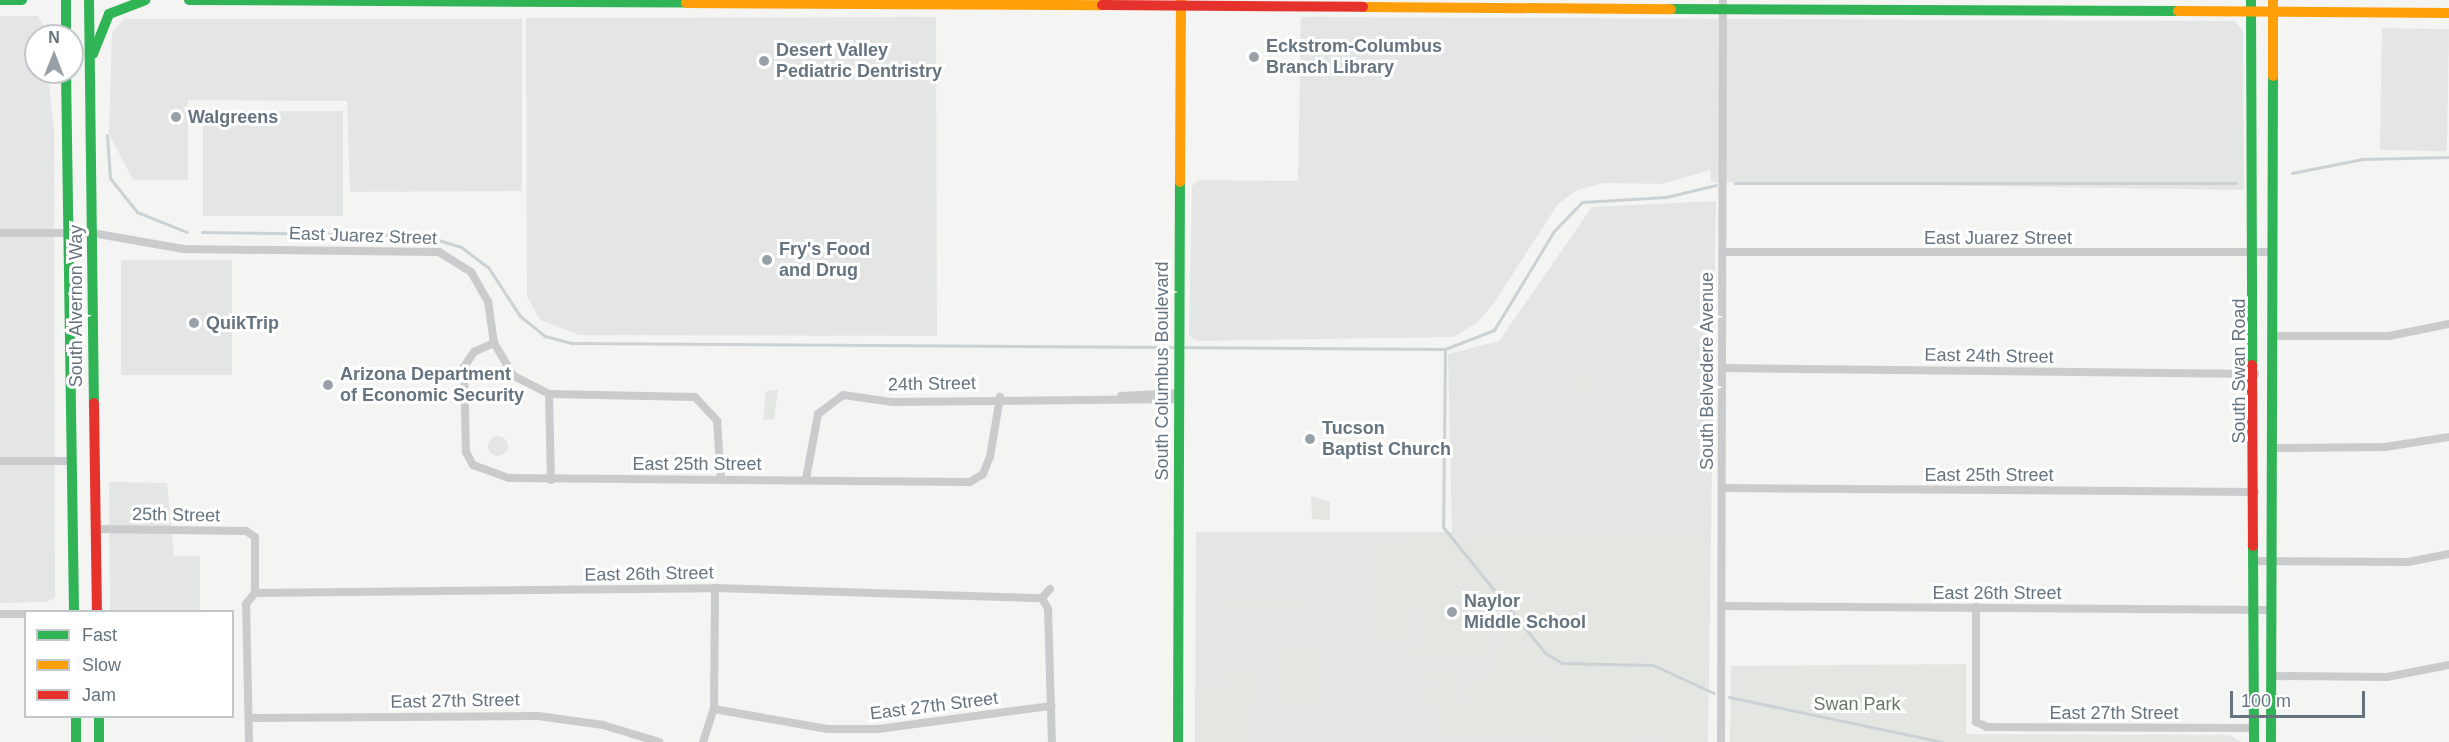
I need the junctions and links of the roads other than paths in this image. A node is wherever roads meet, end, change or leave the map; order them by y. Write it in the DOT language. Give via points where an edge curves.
graph roads {
  1 [pos="0,0"];
  2 [pos="22,0"];
  3 [pos="66,0"];
  4 [pos="89,0"];
  5 [pos="145,0"];
  6 [pos="189,0"];
  7 [pos="359,1"];
  8 [pos="632,1"];
  9 [pos="900,2"];
  10 [pos="1181,2"];
  11 [pos="1724,4"];
  12 [pos="1991,5"];
  13 [pos="2251,6"];
  14 [pos="2273,6"];
  15 [pos="2449,13"];
  16 [pos="66,24"];
  17 [pos="90,60"];
  18 [pos="66,84"];
  19 [pos="68,232"];
  20 [pos="0,233"];
  21 [pos="92,233"];
  22 [pos="1723,252"];
  23 [pos="2273,252"];
  24 [pos="2256,255"];
  25 [pos="2449,324"];
  26 [pos="2274,336"];
  27 [pos="494,343"];
  28 [pos="1722,368"];
  29 [pos="2256,374"];
  30 [pos="549,394"];
  31 [pos="1178,396"];
  32 [pos="1000,397"];
  33 [pos="2449,437"];
  34 [pos="2274,448"];
  35 [pos="0,461"];
  36 [pos="70,461"];
  37 [pos="721,479"];
  38 [pos="806,479"];
  39 [pos="551,480"];
  40 [pos="1722,488"];
  41 [pos="2255,492"];
  42 [pos="95,529"];
  43 [pos="2449,554"];
  44 [pos="2255,561"];
  45 [pos="2273,561"];
  46 [pos="715,588"];
  47 [pos="1050,589"];
  48 [pos="255,593"];
  49 [pos="1042,598"];
  50 [pos="1722,606"];
  51 [pos="1976,607"];
  52 [pos="74,610"];
  53 [pos="97,610"];
  54 [pos="2254,610"];
  55 [pos="2272,610"];
  56 [pos="0,614"];
  57 [pos="24,614"];
  58 [pos="2449,665"];
  59 [pos="2272,676"];
  60 [pos="1051,706"];
  61 [pos="714,709"];
  62 [pos="76,718"];
  63 [pos="99,718"];
  64 [pos="249,718"];
  65 [pos="2254,728"];
  66 [pos="76,742"];
  67 [pos="99,742"];
  68 [pos="249,742"];
  69 [pos="659,742"];
  70 [pos="704,742"];
  71 [pos="1052,742"];
  72 [pos="1178,742"];
  73 [pos="1722,742"];
  74 [pos="2254,742"];
  75 [pos="2271,742"];
  1 -- 2 [label="main road"];
  3 -- 16 [label="main road"];
  4 -- 17 [label="main road, South Alvernon Way"];
  5 -- 17 [label="main road" via="110,15"];
  6 -- 7 [label="main road"];
  7 -- 8 [label="main road"];
  8 -- 9 [label="main road"];
  9 -- 10 [label="main road"];
  10 -- 11 [label="main road"];
  10 -- 31 [label="main road, South Columbus Boulevard"];
  11 -- 12 [label="main road"];
  11 -- 22 [label="street, South Belvedere Avenue"];
  12 -- 13 [label="main road"];
  13 -- 14 [label="main road"];
  13 -- 24 [label="main road, South Swan Road"];
  14 -- 15 [label="main road"];
  14 -- 23 [label="main road, South Swan Road"];
  17 -- 21 [label="main road, South Alvernon Way"];
  18 -- 19 [label="main road, South Alvernon Way"];
  19 -- 20 [label="street, East Juarez Street"];
  19 -- 21 [label="street, East Juarez Street"];
  19 -- 36 [label="main road, South Alvernon Way"];
  21 -- 27 [label="street, East Juarez Street" via="184,249 418,249 445,254 471,272 484,294"];
  21 -- 42 [label="main road, South Alvernon Way"];
  22 -- 24 [label="street, East Juarez Street"];
  22 -- 28 [label="street, South Belvedere Avenue"];
  23 -- 24 [label="street, East Juarez Street"];
  23 -- 26 [label="main road, South Swan Road"];
  24 -- 29 [label="main road, South Swan Road"];
  25 -- 26 [label="street" via="2389,336"];
  26 -- 34 [label="main road, South Swan Road"];
  27 -- 30 [label="street, East Juarez Street" via="514,376"];
  27 -- 39 [label="street, East 25th Street" via="474,352 464,367 466,452 473,465 492,474"];
  28 -- 29 [label="street, East 24th Street"];
  28 -- 40 [label="street, South Belvedere Avenue"];
  29 -- 41 [label="main road, South Swan Road"];
  30 -- 37 [label="street, East Juarez Street" via="695,397 717,421"];
  30 -- 39 [label="street"];
  31 -- 32 [label="street, 24th Street"];
  31 -- 72 [label="main road, South Columbus Boulevard"];
  32 -- 38 [label="street, 24th Street" via="944,402 836,398 818,414"];
  32 -- 38 [label="street, East 25th Street" via="990,457 983,474 970,482"];
  33 -- 34 [label="street" via="2385,447"];
  34 -- 45 [label="main road, South Swan Road"];
  35 -- 36 [label="street"];
  36 -- 52 [label="main road, South Alvernon Way"];
  37 -- 38 [label="street, East 25th Street"];
  37 -- 39 [label="street, East 25th Street"];
  40 -- 41 [label="street, East 25th Street"];
  40 -- 50 [label="street, South Belvedere Avenue"];
  41 -- 44 [label="main road, South Swan Road"];
  42 -- 48 [label="street, 25th Street" via="246,531 255,537"];
  42 -- 53 [label="main road, South Alvernon Way"];
  43 -- 45 [label="street" via="2408,562"];
  44 -- 45 [label="street"];
  44 -- 54 [label="main road, South Swan Road"];
  45 -- 55 [label="main road, South Swan Road"];
  46 -- 48 [label="street, East 26th Street"];
  46 -- 49 [label="street, East 26th Street"];
  46 -- 61 [label="street"];
  47 -- 49 [label="street"];
  48 -- 64 [label="street" via="246,604"];
  49 -- 60 [label="street" via="1048,609"];
  50 -- 51 [label="street, East 26th Street"];
  50 -- 73 [label="street, South Belvedere Avenue"];
  51 -- 54 [label="street, East 26th Street"];
  51 -- 65 [label="street, East 27th Street" via="1976,722 1987,727"];
  54 -- 55 [label="street, East 26th Street"];
  54 -- 65 [label="main road, South Swan Road"];
  55 -- 59 [label="main road, South Swan Road"];
  56 -- 57 [label="street"];
  58 -- 59 [label="street" via="2387,677"];
  59 -- 75 [label="main road, South Swan Road"];
  60 -- 61 [label="street, East 27th Street" via="878,729 827,729"];
  60 -- 71 [label="street"];
  61 -- 70 [label="street"];
  62 -- 66 [label="main road"];
  63 -- 67 [label="main road"];
  64 -- 68 [label="street"];
  64 -- 69 [label="street, East 27th Street" via="538,716 603,724"];
  65 -- 74 [label="main road, South Swan Road"];
}
